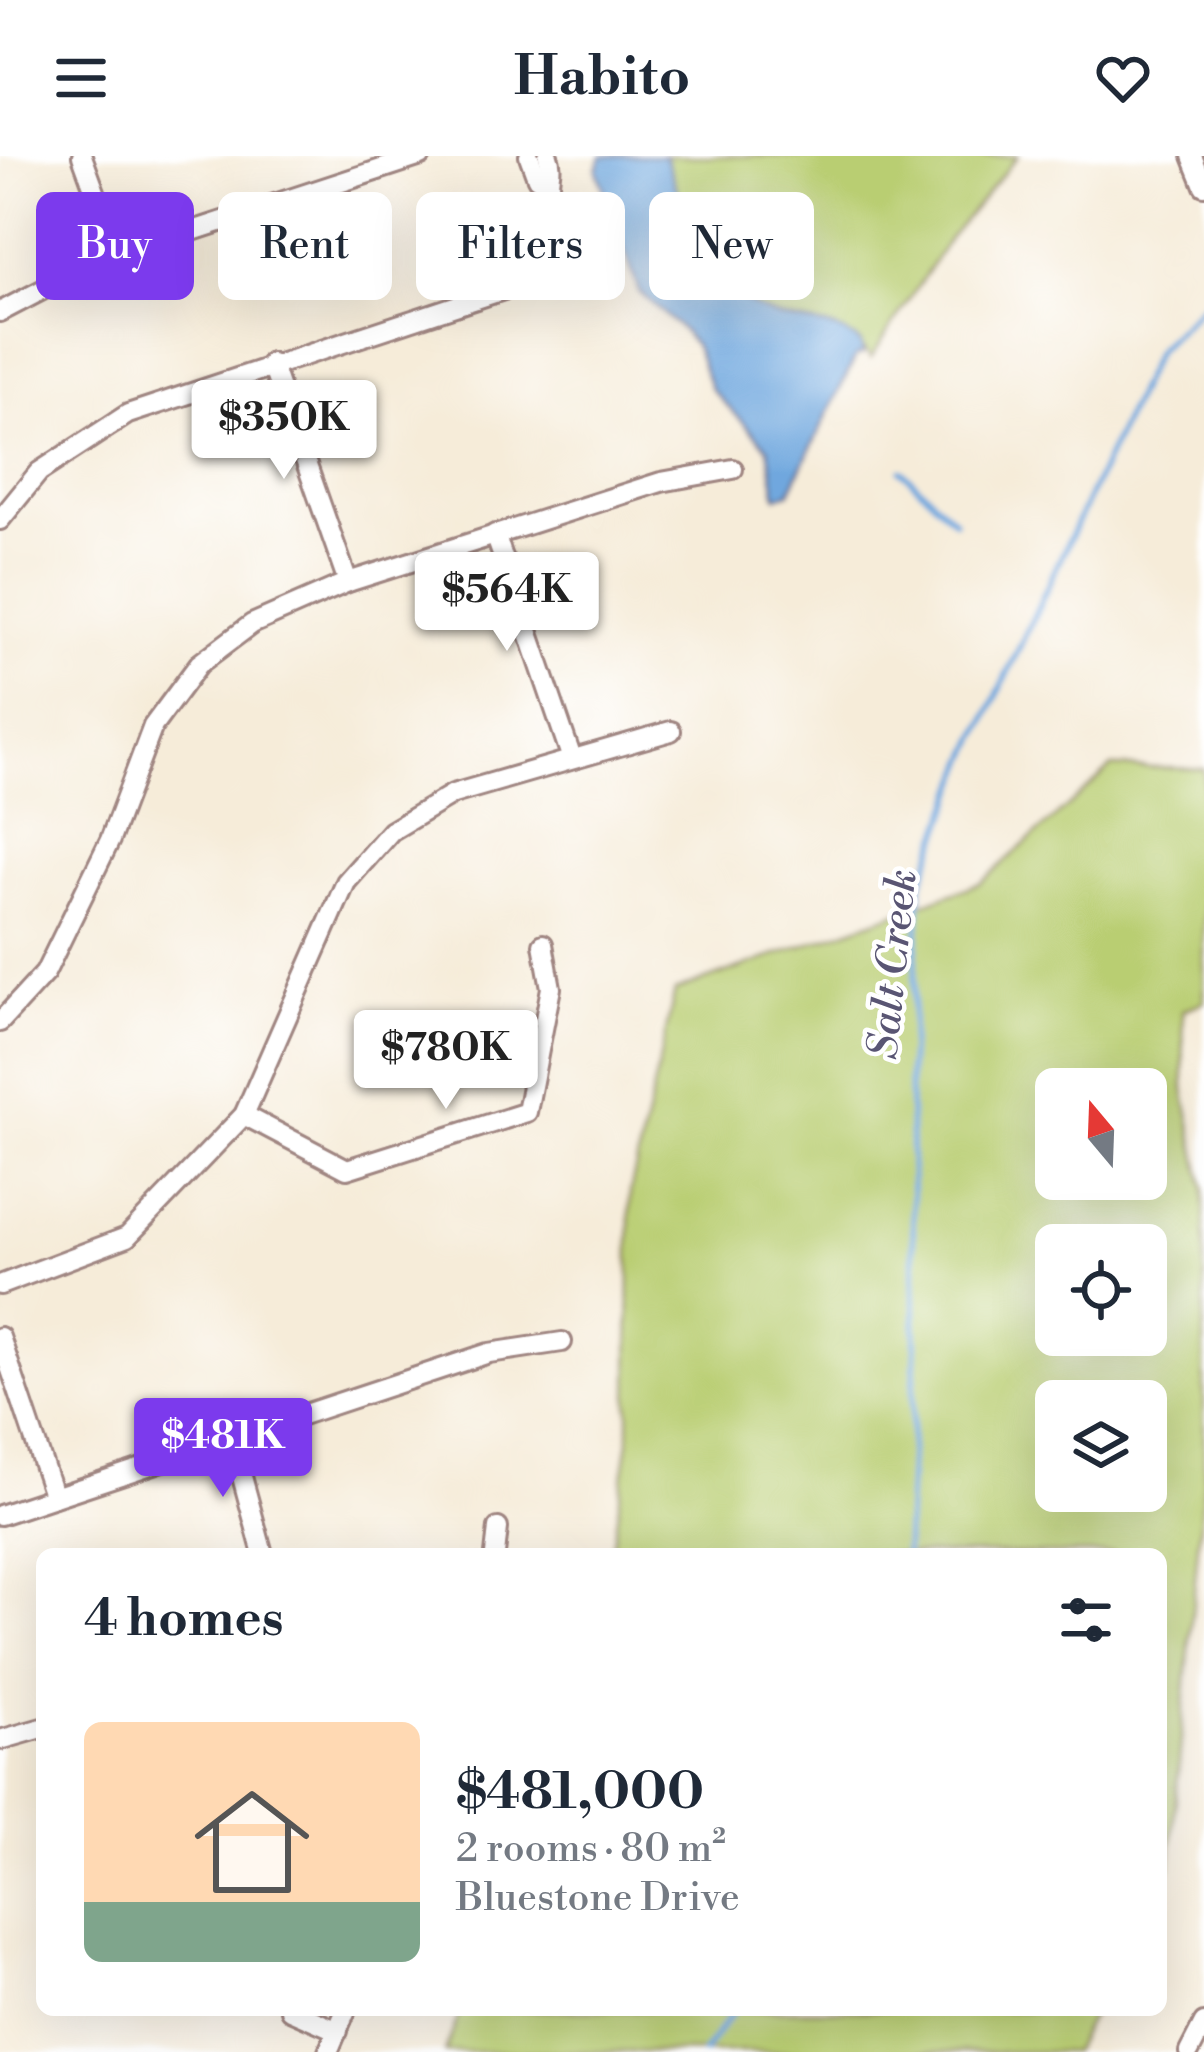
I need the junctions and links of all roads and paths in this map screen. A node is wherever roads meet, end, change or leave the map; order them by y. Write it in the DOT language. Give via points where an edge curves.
graph roads {
  1 [pos="82,156"];
  2 [pos="422,156"];
  3 [pos="529,156"];
  4 [pos="548,156"];
  5 [pos="1192,156"];
  6 [pos="549,185"];
  7 [pos="1204,186"];
  8 [pos="95,192"];
  9 [pos="194,230"];
  10 [pos="36,295"];
  11 [pos="0,312"];
  12 [pos="271,363"];
  13 [pos="734,469"];
  14 [pos="0,520"];
  15 [pos="494,534"];
  16 [pos="349,582"];
  17 [pos="671,731"];
  18 [pos="571,756"];
  19 [pos="543,944"];
  20 [pos="0,1022"];
  21 [pos="244,1114"];
  22 [pos="0,1286"];
  23 [pos="0,1337"];
  24 [pos="562,1342"];
  25 [pos="231,1436"];
  26 [pos="54,1497"];
  27 [pos="0,1515"];
  28 [pos="497,1528"];
  29 [pos="261,1548"];
  30 [pos="495,1548"];
  31 [pos="36,1730"];
  32 [pos="0,1740"];
  33 [pos="304,2016"];
  34 [pos="344,2016"];
  35 [pos="1204,2024"];
  36 [pos="338,2031"];
  37 [pos="328,2052"];
  38 [pos="1189,2052"];
  1 -- 8 [label="street"];
  2 -- 9 [label="street"];
  3 -- 6 [label="street"];
  4 -- 6 [label="street"];
  5 -- 7 [label="street"];
  6 -- 12 [label="street" via="568,239 566,264"];
  10 -- 11 [label="street"];
  12 -- 14 [label="street" via="128,414 39,472"];
  12 -- 16 [label="street"];
  13 -- 15 [label="street" via="661,482"];
  15 -- 16 [label="street"];
  15 -- 18 [label="street"];
  16 -- 20 [label="street" via="252,624 200,664 153,726 110,840 45,973"];
  17 -- 18 [label="street"];
  18 -- 21 [label="street" via="454,794 391,831 346,882"];
  19 -- 21 [label="street" via="551,988 527,1112 346,1168"];
  21 -- 22 [label="street" via="127,1237"];
  23 -- 26 [label="street"];
  24 -- 25 [label="street" via="489,1353"];
  25 -- 26 [label="street"];
  25 -- 29 [label="street"];
  26 -- 27 [label="street"];
  28 -- 30 [label="street"];
  31 -- 32 [label="street"];
  33 -- 36 [label="street"];
  34 -- 36 [label="street"];
  35 -- 38 [label="street"];
  36 -- 37 [label="street"];
}
